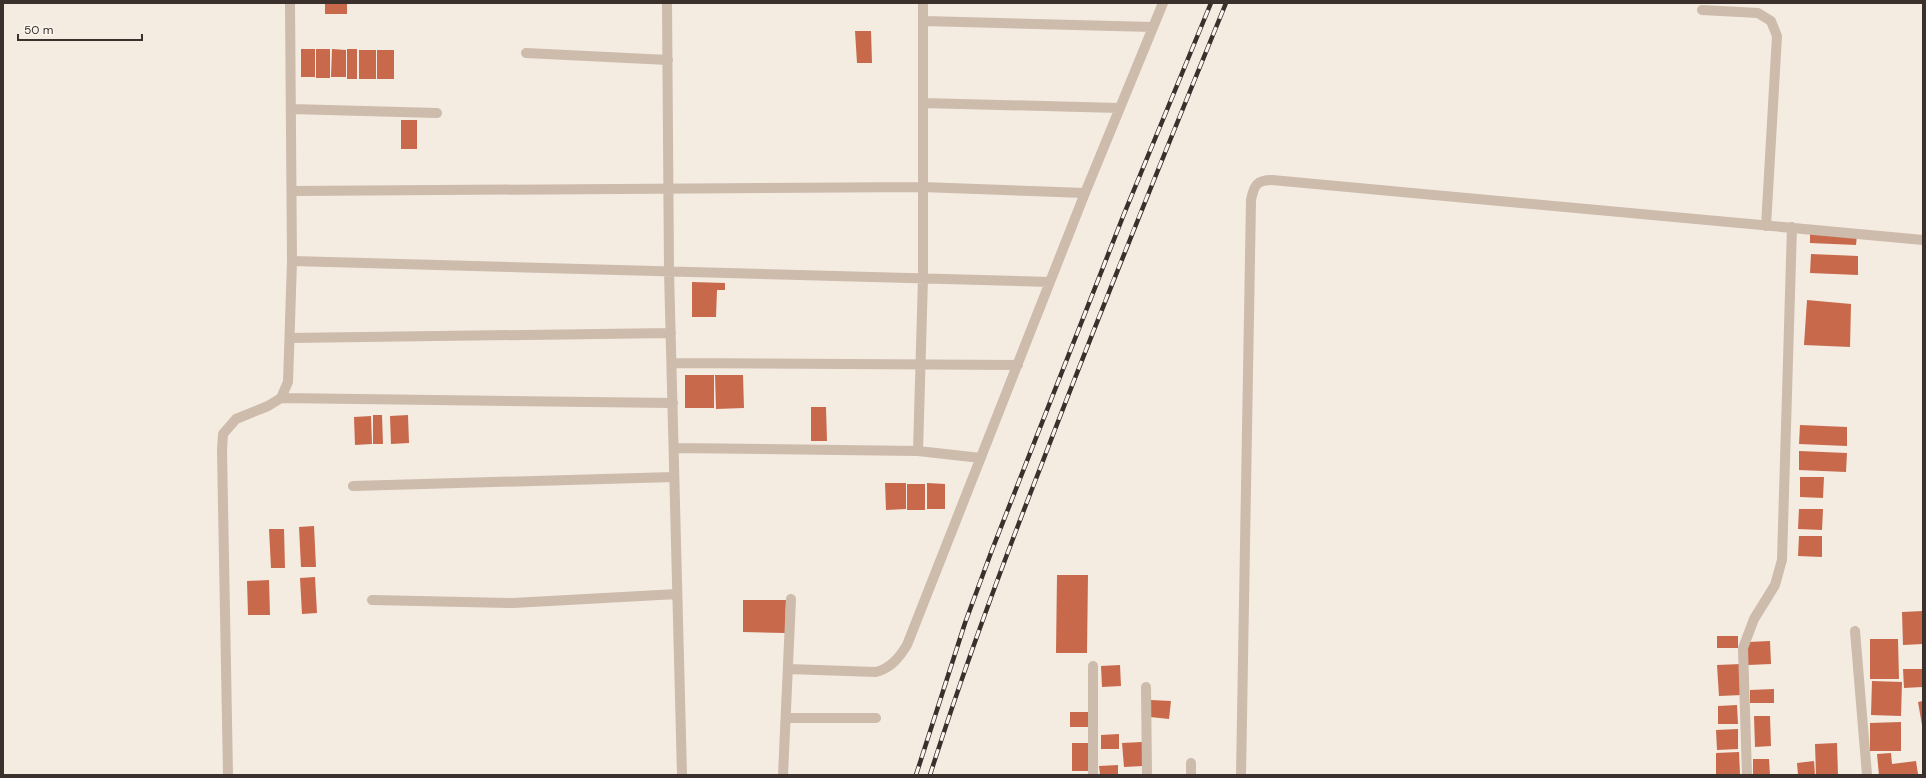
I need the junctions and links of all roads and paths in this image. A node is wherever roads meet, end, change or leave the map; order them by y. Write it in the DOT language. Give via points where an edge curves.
graph roads {
  1 [pos="290,3"];
  2 [pos="668,3"];
  3 [pos="923,3"];
  4 [pos="1163,3"];
  5 [pos="1702,10"];
  6 [pos="924,21"];
  7 [pos="1153,27"];
  8 [pos="526,53"];
  9 [pos="668,60"];
  10 [pos="923,103"];
  11 [pos="1119,108"];
  12 [pos="292,109"];
  13 [pos="437,113"];
  14 [pos="922,187"];
  15 [pos="670,189"];
  16 [pos="292,190"];
  17 [pos="1085,193"];
  18 [pos="1766,226"];
  19 [pos="1792,227"];
  20 [pos="1923,240"];
  21 [pos="292,261"];
  22 [pos="669,272"];
  23 [pos="923,278"];
  24 [pos="1050,282"];
  25 [pos="671,333"];
  26 [pos="290,338"];
  27 [pos="672,363"];
  28 [pos="920,364"];
  29 [pos="1018,365"];
  30 [pos="281,398"];
  31 [pos="673,403"];
  32 [pos="674,448"];
  33 [pos="918,451"];
  34 [pos="981,458"];
  35 [pos="674,477"];
  36 [pos="353,486"];
  37 [pos="677,594"];
  38 [pos="791,599"];
  39 [pos="372,600"];
  40 [pos="1855,631"];
  41 [pos="1093,666"];
  42 [pos="788,669"];
  43 [pos="1146,687"];
  44 [pos="786,718"];
  45 [pos="876,718"];
  46 [pos="1191,764"];
  47 [pos="228,775"];
  48 [pos="682,775"];
  49 [pos="783,775"];
  50 [pos="1093,775"];
  51 [pos="1147,775"];
  52 [pos="1191,775"];
  53 [pos="1241,775"];
  54 [pos="1747,775"];
  55 [pos="1867,775"];
  1 -- 12 [label="street"];
  2 -- 9 [label="street"];
  3 -- 6 [label="street"];
  4 -- 7 [label="street"];
  5 -- 18 [label="street" via="1758,13 1771,21 1777,36"];
  6 -- 7 [label="street"];
  6 -- 10 [label="street"];
  7 -- 11 [label="street"];
  8 -- 9 [label="street"];
  9 -- 15 [label="street"];
  10 -- 11 [label="street"];
  10 -- 14 [label="street"];
  11 -- 17 [label="street"];
  12 -- 13 [label="street"];
  12 -- 16 [label="street"];
  14 -- 15 [label="street"];
  14 -- 17 [label="street"];
  14 -- 23 [label="street"];
  15 -- 16 [label="street"];
  15 -- 22 [label="street"];
  16 -- 21 [label="street"];
  17 -- 24 [label="street"];
  18 -- 19 [label="street"];
  18 -- 53 [label="street" via="1272,180 1256,183 1251,200"];
  19 -- 20 [label="street"];
  19 -- 54 [label="street" via="1782,560 1775,585 1754,619 1743,648"];
  21 -- 22 [label="street"];
  21 -- 26 [label="street"];
  22 -- 23 [label="street"];
  22 -- 25 [label="street"];
  23 -- 24 [label="street"];
  23 -- 28 [label="street"];
  24 -- 29 [label="street"];
  25 -- 26 [label="street"];
  25 -- 27 [label="street"];
  26 -- 30 [label="street" via="288,382"];
  27 -- 28 [label="street"];
  27 -- 31 [label="street"];
  28 -- 29 [label="street"];
  28 -- 33 [label="street"];
  29 -- 34 [label="street"];
  30 -- 31 [label="street"];
  30 -- 47 [label="street" via="236,419 223,434"];
  31 -- 32 [label="street"];
  32 -- 33 [label="street"];
  32 -- 35 [label="street"];
  33 -- 34 [label="street"];
  34 -- 42 [label="street" via="901,656 876,672"];
  35 -- 36 [label="street"];
  35 -- 37 [label="street"];
  37 -- 39 [label="street" via="513,603"];
  37 -- 48 [label="street"];
  38 -- 42 [label="street"];
  40 -- 55 [label="street"];
  41 -- 50 [label="street"];
  42 -- 44 [label="street"];
  43 -- 51 [label="street"];
  44 -- 45 [label="street"];
  44 -- 49 [label="street"];
  46 -- 52 [label="street"];
}
